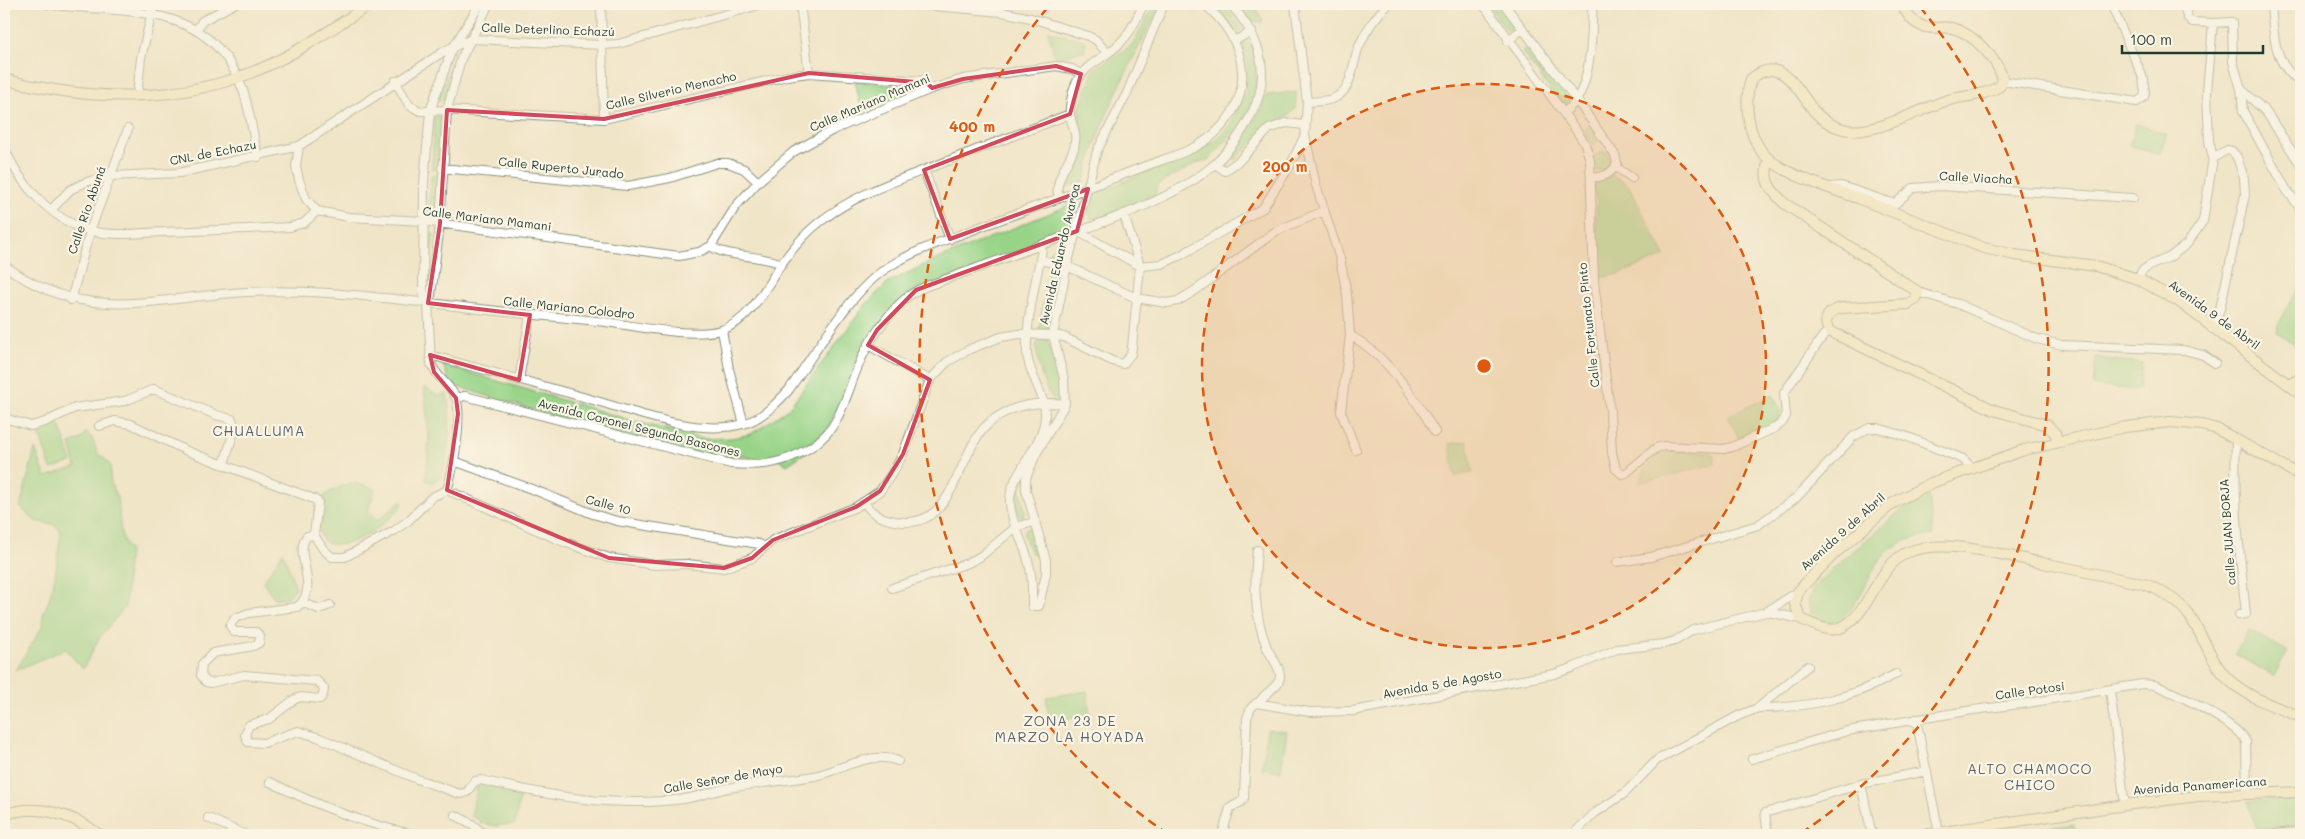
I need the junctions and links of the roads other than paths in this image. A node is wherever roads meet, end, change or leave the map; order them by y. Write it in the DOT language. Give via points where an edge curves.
graph roads {
  1 [pos="46,4"];
  2 [pos="154,4"];
  3 [pos="234,4"];
  4 [pos="371,4"];
  5 [pos="480,4"];
  6 [pos="489,4"];
  7 [pos="601,4"];
  8 [pos="762,4"];
  9 [pos="800,4"];
  10 [pos="912,4"];
  11 [pos="1144,4"];
  12 [pos="1164,4"];
  13 [pos="1204,4"];
  14 [pos="1230,4"];
  15 [pos="1296,4"];
  16 [pos="1389,4"];
  17 [pos="1483,4"];
  18 [pos="1504,4"];
  19 [pos="1592,4"];
  20 [pos="1901,4"];
  21 [pos="2111,4"];
  22 [pos="2184,4"];
  23 [pos="2271,4"];
  24 [pos="79,6"];
  25 [pos="152,12"];
  26 [pos="2214,23"];
  27 [pos="198,28"];
  28 [pos="1522,30"];
  29 [pos="1252,32"];
  30 [pos="472,39"];
  31 [pos="1235,40"];
  32 [pos="1508,41"];
  33 [pos="602,45"];
  34 [pos="452,49"];
  35 [pos="1107,53"];
  36 [pos="809,73"];
  37 [pos="1081,74"];
  38 [pos="236,77"];
  39 [pos="4,79"];
  40 [pos="2003,81"];
  41 [pos="2301,81"];
  42 [pos="395,82"];
  43 [pos="2242,88"];
  44 [pos="931,89"];
  45 [pos="137,96"];
  46 [pos="1577,101"];
  47 [pos="1308,102"];
  48 [pos="447,110"];
  49 [pos="430,111"];
  50 [pos="1563,113"];
  51 [pos="1070,114"];
  52 [pos="604,119"];
  53 [pos="1305,125"];
  54 [pos="128,129"];
  55 [pos="1305,135"];
  56 [pos="299,146"];
  57 [pos="4,147"];
  58 [pos="258,157"];
  59 [pos="2213,158"];
  60 [pos="1769,160"];
  61 [pos="1215,164"];
  62 [pos="2301,165"];
  63 [pos="1616,167"];
  64 [pos="924,170"];
  65 [pos="442,171"];
  66 [pos="425,172"];
  67 [pos="109,176"];
  68 [pos="1591,178"];
  69 [pos="1632,178"];
  70 [pos="758,182"];
  71 [pos="1828,187"];
  72 [pos="1088,188"];
  73 [pos="1059,198"];
  74 [pos="2133,198"];
  75 [pos="52,209"];
  76 [pos="2301,209"];
  77 [pos="317,211"];
  78 [pos="1324,211"];
  79 [pos="1124,215"];
  80 [pos="423,221"];
  81 [pos="440,224"];
  82 [pos="90,231"];
  83 [pos="1077,232"];
  84 [pos="950,239"];
  85 [pos="1043,245"];
  86 [pos="710,246"];
  87 [pos="1040,260"];
  88 [pos="782,264"];
  89 [pos="4,265"];
  90 [pos="1067,266"];
  91 [pos="1140,266"];
  92 [pos="2138,279"];
  93 [pos="1918,292"];
  94 [pos="1136,298"];
  95 [pos="71,300"];
  96 [pos="428,303"];
  97 [pos="530,315"];
  98 [pos="2212,328"];
  99 [pos="722,330"];
  100 [pos="1829,331"];
  101 [pos="1028,333"];
  102 [pos="1053,335"];
  103 [pos="1350,335"];
  104 [pos="868,345"];
  105 [pos="430,355"];
  106 [pos="2215,363"];
  107 [pos="2301,378"];
  108 [pos="519,380"];
  109 [pos="930,380"];
  110 [pos="2289,385"];
  111 [pos="2301,394"];
  112 [pos="456,398"];
  113 [pos="1043,402"];
  114 [pos="1066,404"];
  115 [pos="4,418"];
  116 [pos="744,424"];
  117 [pos="99,426"];
  118 [pos="1435,432"];
  119 [pos="2236,441"];
  120 [pos="2058,442"];
  121 [pos="1356,450"];
  122 [pos="454,460"];
  123 [pos="224,464"];
  124 [pos="1973,469"];
  125 [pos="2301,476"];
  126 [pos="447,490"];
  127 [pos="864,502"];
  128 [pos="1034,522"];
  129 [pos="1016,527"];
  130 [pos="314,534"];
  131 [pos="764,547"];
  132 [pos="1257,550"];
  133 [pos="1618,562"];
  134 [pos="892,588"];
  135 [pos="1798,592"];
  136 [pos="303,603"];
  137 [pos="330,605"];
  138 [pos="1766,612"];
  139 [pos="2239,615"];
  140 [pos="1801,619"];
  141 [pos="1808,666"];
  142 [pos="1896,674"];
  143 [pos="2110,690"];
  144 [pos="1259,703"];
  145 [pos="1758,708"];
  146 [pos="2301,717"];
  147 [pos="1916,719"];
  148 [pos="1752,759"];
  149 [pos="898,761"];
  150 [pos="1927,771"];
  151 [pos="270,782"];
  152 [pos="1862,784"];
  153 [pos="2301,792"];
  154 [pos="2247,794"];
  155 [pos="2124,805"];
  156 [pos="4,815"];
  157 [pos="455,815"];
  158 [pos="208,818"];
  159 [pos="1976,832"];
  160 [pos="2301,832"];
  161 [pos="1938,833"];
  162 [pos="100,835"];
  163 [pos="246,835"];
  164 [pos="416,835"];
  165 [pos="485,835"];
  166 [pos="1222,835"];
  167 [pos="1572,835"];
  168 [pos="1768,835"];
  169 [pos="1872,835"];
  170 [pos="1923,835"];
  171 [pos="2276,835"];
  1 -- 24 [label="street"];
  2 -- 25 [label="street"];
  3 -- 27 [label="street" via="202,21"];
  4 -- 38 [label="main road" via="300,49"];
  5 -- 34 [label="street"];
  6 -- 30 [label="street"];
  7 -- 33 [label="street"];
  8 -- 33 [label="street, Calle Deterlino Echazú" via="618,44"];
  9 -- 36 [label="street"];
  10 -- 35 [label="street" via="1002,12 1031,18 1088,36"];
  11 -- 35 [label="street, Avenida Eduardo Avaroa" via="1122,42"];
  12 -- 72 [label="street, Avenida Eduardo Avaroa" via="1127,93 1097,151"];
  13 -- 31 [label="street"];
  14 -- 29 [label="street"];
  15 -- 47 [label="street"];
  16 -- 47 [label="street" via="1371,24 1341,94 1331,99"];
  17 -- 32 [label="street, Calle Fortunato Pinto"];
  18 -- 28 [label="street"];
  19 -- 46 [label="street" via="1587,67"];
  20 -- 40 [label="main road" via="1911,20 1921,26 1951,28 1968,34 1997,67"];
  21 -- 40 [label="street" via="2143,78 2144,97 2137,102"];
  22 -- 26 [label="street" via="2187,17 2192,22"];
  23 -- 41 [label="street" via="2282,63 2293,78"];
  24 -- 25 [label="street"];
  25 -- 27 [label="street"];
  25 -- 45 [label="street" via="141,58"];
  26 -- 43 [label="street" via="2232,22 2233,62"];
  26 -- 59 [label="street" via="2207,92"];
  27 -- 38 [label="street" via="221,51"];
  28 -- 32 [label="street"];
  28 -- 46 [label="street"];
  29 -- 31 [label="street"];
  29 -- 61 [label="street" via="1262,67 1262,87 1240,135"];
  30 -- 33 [label="street, Calle Deterlino Echazú"];
  30 -- 34 [label="street, Calle Deterlino Echazú"];
  30 -- 48 [label="street" via="461,59"];
  31 -- 72 [label="street, Avenida Coronel Segundo Bascones" via="1242,66 1242,82 1233,110 1214,134 1202,143"];
  32 -- 50 [label="street, Calle Fortunato Pinto"];
  33 -- 52 [label="street"];
  34 -- 42 [label="street, Calle Deterlino Echazú"];
  34 -- 49 [label="street"];
  35 -- 37 [label="street, Avenida Eduardo Avaroa"];
  36 -- 44 [label="street, Calle Silverio Menacho" via="922,81"];
  36 -- 52 [label="street, Calle Silverio Menacho"];
  37 -- 44 [label="street, Calle Mariano Mamani" via="1056,66 963,78"];
  37 -- 51 [label="street, Avenida Eduardo Avaroa" via="1074,88"];
  38 -- 45 [label="main road" via="191,90"];
  38 -- 58 [label="street" via="242,89"];
  39 -- 45 [label="main road" via="54,91"];
  40 -- 60 [label="main road, Avenida 9 de Abril" via="1989,92 1946,101 1904,119 1864,129 1845,129 1815,112 1795,82 1782,73 1764,71 1751,79 1747,96 1748,115 1754,136"];
  42 -- 49 [label="street, Calle Silverio Menacho" via="410,105 420,111"];
  42 -- 56 [label="street, Calle Deterlino Echazú"];
  43 -- 62 [label="street" via="2266,112"];
  43 -- 76 [label="street" via="2243,112 2250,127"];
  44 -- 70 [label="street, Calle Mariano Mamani" via="812,140 792,152"];
  46 -- 50 [label="street"];
  46 -- 63 [label="street" via="1615,155"];
  47 -- 53 [label="street"];
  48 -- 49 [label="street, Calle Silverio Menacho"];
  48 -- 52 [label="street, Calle Silverio Menacho"];
  48 -- 65 [label="street"];
  49 -- 66 [label="street"];
  50 -- 68 [label="street, Calle Fortunato Pinto" via="1585,144"];
  51 -- 64 [label="street"];
  51 -- 73 [label="street, Avenida Eduardo Avaroa" via="1076,136 1070,160 1057,186"];
  53 -- 55 [label="street"];
  53 -- 61 [label="street" via="1277,124 1225,171"];
  54 -- 67 [label="street, Calle Río Abuná"];
  55 -- 78 [label="street"];
  55 -- 91 [label="street" via="1263,208 1162,264"];
  56 -- 58 [label="street, CNL de Echazu"];
  56 -- 77 [label="street" via="296,166 299,180 306,199"];
  57 -- 75 [label="street" via="22,183"];
  58 -- 67 [label="street, CNL de Echazu" via="180,173"];
  59 -- 92 [label="street" via="2205,212 2198,230 2180,251 2149,266"];
  59 -- 98 [label="street" via="2227,150 2232,151 2239,162 2245,186 2220,309"];
  60 -- 71 [label="main road, Avenida 9 de Abril"];
  60 -- 93 [label="main road" via="1766,180 1784,203"];
  61 -- 79 [label="street, Avenida Coronel Segundo Bascones" via="1169,193"];
  63 -- 68 [label="street" via="1604,176"];
  63 -- 69 [label="street"];
  64 -- 84 [label="street"];
  64 -- 88 [label="street" via="878,187 830,214 813,227"];
  65 -- 66 [label="street, Calle Ruperto Jurado"];
  65 -- 70 [label="street, Calle Ruperto Jurado" via="628,186 670,178 716,163 728,163 744,169"];
  65 -- 81 [label="street"];
  66 -- 80 [label="street"];
  67 -- 75 [label="street, CNL de Echazu" via="70,190"];
  67 -- 82 [label="street, Calle Río Abuná"];
  68 -- 100 [label="street, Calle Fortunato Pinto" via="1594,282 1612,453 1616,469 1622,474 1656,448 1723,449 1775,428 1786,416 1784,393"];
  70 -- 86 [label="street, Calle Mariano Mamani" via="726,219"];
  71 -- 74 [label="street, Calle Viacha" via="1841,186 1895,204 1913,188 1940,186"];
  71 -- 92 [label="main road, Avenida 9 de Abril" via="1984,248 2015,256 2096,266"];
  72 -- 73 [label="street, Avenida Coronel Segundo Bascones"];
  72 -- 83 [label="street, Avenida Eduardo Avaroa"];
  73 -- 84 [label="street, Avenida Coronel Segundo Bascones"];
  75 -- 82 [label="street"];
  77 -- 80 [label="street, Calle Mariano Mamani" via="349,217"];
  77 -- 82 [label="street" via="304,223 290,227 147,233"];
  78 -- 94 [label="street" via="1276,231 1178,301 1158,303"];
  78 -- 103 [label="street" via="1340,259"];
  79 -- 83 [label="street, Avenida Coronel Segundo Bascones"];
  79 -- 91 [label="street"];
  80 -- 81 [label="street, Calle Mariano Mamani"];
  80 -- 96 [label="street" via="423,294"];
  81 -- 86 [label="street, Calle Mariano Mamani" via="679,256"];
  81 -- 96 [label="street"];
  82 -- 95 [label="street, Calle Río Abuná"];
  83 -- 85 [label="street, Avenida Coronel Segundo Bascones"];
  83 -- 90 [label="street, Avenida Eduardo Avaroa"];
  83 -- 91 [label="street"];
  84 -- 116 [label="street, Avenida Coronel Segundo Bascones" via="897,262 876,277 851,304 788,391 766,412"];
  85 -- 87 [label="street, Avenida Eduardo Avaroa"];
  85 -- 104 [label="street, Avenida Coronel Segundo Bascones" via="916,290 898,304"];
  86 -- 88 [label="street"];
  87 -- 90 [label="street"];
  87 -- 101 [label="street, Avenida Eduardo Avaroa"];
  88 -- 99 [label="street" via="751,309"];
  89 -- 95 [label="street, Calle Mariano Colodro"];
  90 -- 94 [label="street"];
  90 -- 102 [label="street, Avenida Eduardo Avaroa"];
  91 -- 94 [label="street"];
  92 -- 98 [label="main road, Avenida 9 de Abril" via="2178,302"];
  93 -- 100 [label="main road" via="1916,299 1908,304 1831,311 1825,322"];
  93 -- 106 [label="street" via="1958,304 2037,339 2062,345 2184,350 2203,354"];
  94 -- 102 [label="street" via="1131,354 1123,364"];
  95 -- 96 [label="street, Calle Mariano Colodro" via="110,304 294,291"];
  96 -- 97 [label="street, Calle Mariano Colodro"];
  96 -- 105 [label="street"];
  97 -- 99 [label="street, Calle Mariano Colodro" via="676,331"];
  97 -- 108 [label="street"];
  98 -- 110 [label="main road, Avenida 9 de Abril"];
  99 -- 116 [label="street"];
  100 -- 120 [label="main road" via="1994,410 2047,425"];
  101 -- 102 [label="street"];
  101 -- 109 [label="street" via="1001,337 970,349 947,362"];
  101 -- 113 [label="street, Avenida Eduardo Avaroa" via="1030,370"];
  102 -- 114 [label="street, Avenida Eduardo Avaroa"];
  103 -- 118 [label="street" via="1376,352 1419,404"];
  103 -- 121 [label="street" via="1341,412"];
  104 -- 109 [label="street"];
  104 -- 112 [label="street, Avenida Coronel Segundo Bascones" via="829,432 814,447 761,466 731,464 465,396"];
  105 -- 108 [label="street, Avenida Coronel Segundo Bascones"];
  105 -- 112 [label="street" via="434,372"];
  107 -- 110 [label="main road"];
  108 -- 116 [label="street, Avenida Coronel Segundo Bascones" via="670,422 716,427"];
  109 -- 127 [label="street" via="896,470 880,491"];
  110 -- 111 [label="main road, Avenida 9 de Abril"];
  112 -- 122 [label="street"];
  113 -- 114 [label="street"];
  113 -- 127 [label="street" via="1009,410 988,424 972,448 950,494 932,514 922,519 897,522 876,515"];
  113 -- 129 [label="street, Avenida Eduardo Avaroa" via="1044,426 1011,490"];
  114 -- 128 [label="street, Avenida Eduardo Avaroa" via="1036,454 1026,478"];
  115 -- 123 [label="street" via="31,426 75,408 125,401 154,389 234,420 235,428"];
  117 -- 123 [label="street" via="122,421 168,444"];
  119 -- 120 [label="main road, Avenida 9 de Abril" via="2217,429 2172,422 2125,427"];
  119 -- 125 [label="main road, Avenida 9 de Abril"];
  119 -- 139 [label="street, calle JUAN BORJA" via="2236,500 2246,614"];
  120 -- 124 [label="main road, Avenida 9 de Abril" via="2024,450"];
  122 -- 126 [label="street"];
  122 -- 131 [label="street, Calle 10" via="593,514"];
  123 -- 130 [label="street" via="318,502"];
  124 -- 133 [label="street" via="1963,459 1908,437 1869,428 1853,437 1797,497 1758,525 1651,557"];
  124 -- 135 [label="main road, Avenida 9 de Abril" via="1931,483 1893,503 1833,555"];
  126 -- 130 [label="street" via="432,497 394,531 345,557 327,554"];
  126 -- 131 [label="street" via="564,542 609,558 655,565 724,568 752,558"];
  127 -- 131 [label="street" via="773,540"];
  128 -- 129 [label="street"];
  128 -- 129 [label="street, Avenida Eduardo Avaroa" via="1046,560 1039,606 1032,606 1029,564"];
  129 -- 134 [label="street" via="968,563"];
  130 -- 136 [label="street" via="309,534 303,542 307,588"];
  132 -- 144 [label="street" via="1254,585 1257,605 1266,647 1280,673 1275,686"];
  135 -- 138 [label="street, Avenida 5 de Agosto"];
  135 -- 140 [label="main road" via="1795,604"];
  136 -- 137 [label="street" via="319,609"];
  136 -- 149 [label="street, Calle Señor de Mayo" via="297,607 235,618 230,623 234,632 256,632 260,636 258,643 213,653 206,658 200,670 203,679 211,683 244,675 322,684 325,691 320,699 295,698 276,714 249,725 245,735 248,742 257,744 298,731 460,794 481,780 598,802 685,799 726,788 815,776 872,757"];
  138 -- 140 [label="street, Avenida 5 de Agosto"];
  138 -- 144 [label="street, Avenida 5 de Agosto" via="1693,630 1664,644 1617,649 1554,674 1455,694 1323,713"];
  140 -- 146 [label="main road" via="1824,629 1836,629 1848,623 1894,561 1908,552 1948,546 2006,556 2144,584 2161,592 2188,613 2214,661 2228,679 2248,694"];
  141 -- 145 [label="street"];
  142 -- 145 [label="street" via="1836,700"];
  143 -- 147 [label="street, Calle Potosi"];
  143 -- 154 [label="street, Calle Potosi" via="2154,685 2239,731 2246,742"];
  143 -- 155 [label="street"];
  144 -- 166 [label="street" via="1253,705 1246,718 1244,798 1230,808"];
  145 -- 167 [label="street" via="1657,760 1625,792 1595,813"];
  147 -- 148 [label="street, Calle Potosi" via="1847,731"];
  147 -- 150 [label="street"];
  150 -- 152 [label="street"];
  150 -- 161 [label="street"];
  151 -- 164 [label="street" via="303,798 391,830"];
  152 -- 168 [label="street" via="1765,813"];
  152 -- 169 [label="street"];
  153 -- 154 [label="main road, Avenida Panamericana"];
  154 -- 155 [label="main road, Avenida Panamericana"];
  155 -- 159 [label="main road, Avenida Panamericana"];
  156 -- 162 [label="main road" via="26,810 60,814"];
  157 -- 165 [label="street"];
  158 -- 163 [label="street"];
  159 -- 161 [label="main road, Avenida Panamericana"];
  160 -- 171 [label="main road"];
  161 -- 170 [label="main road, Avenida Panamericana"];
}
